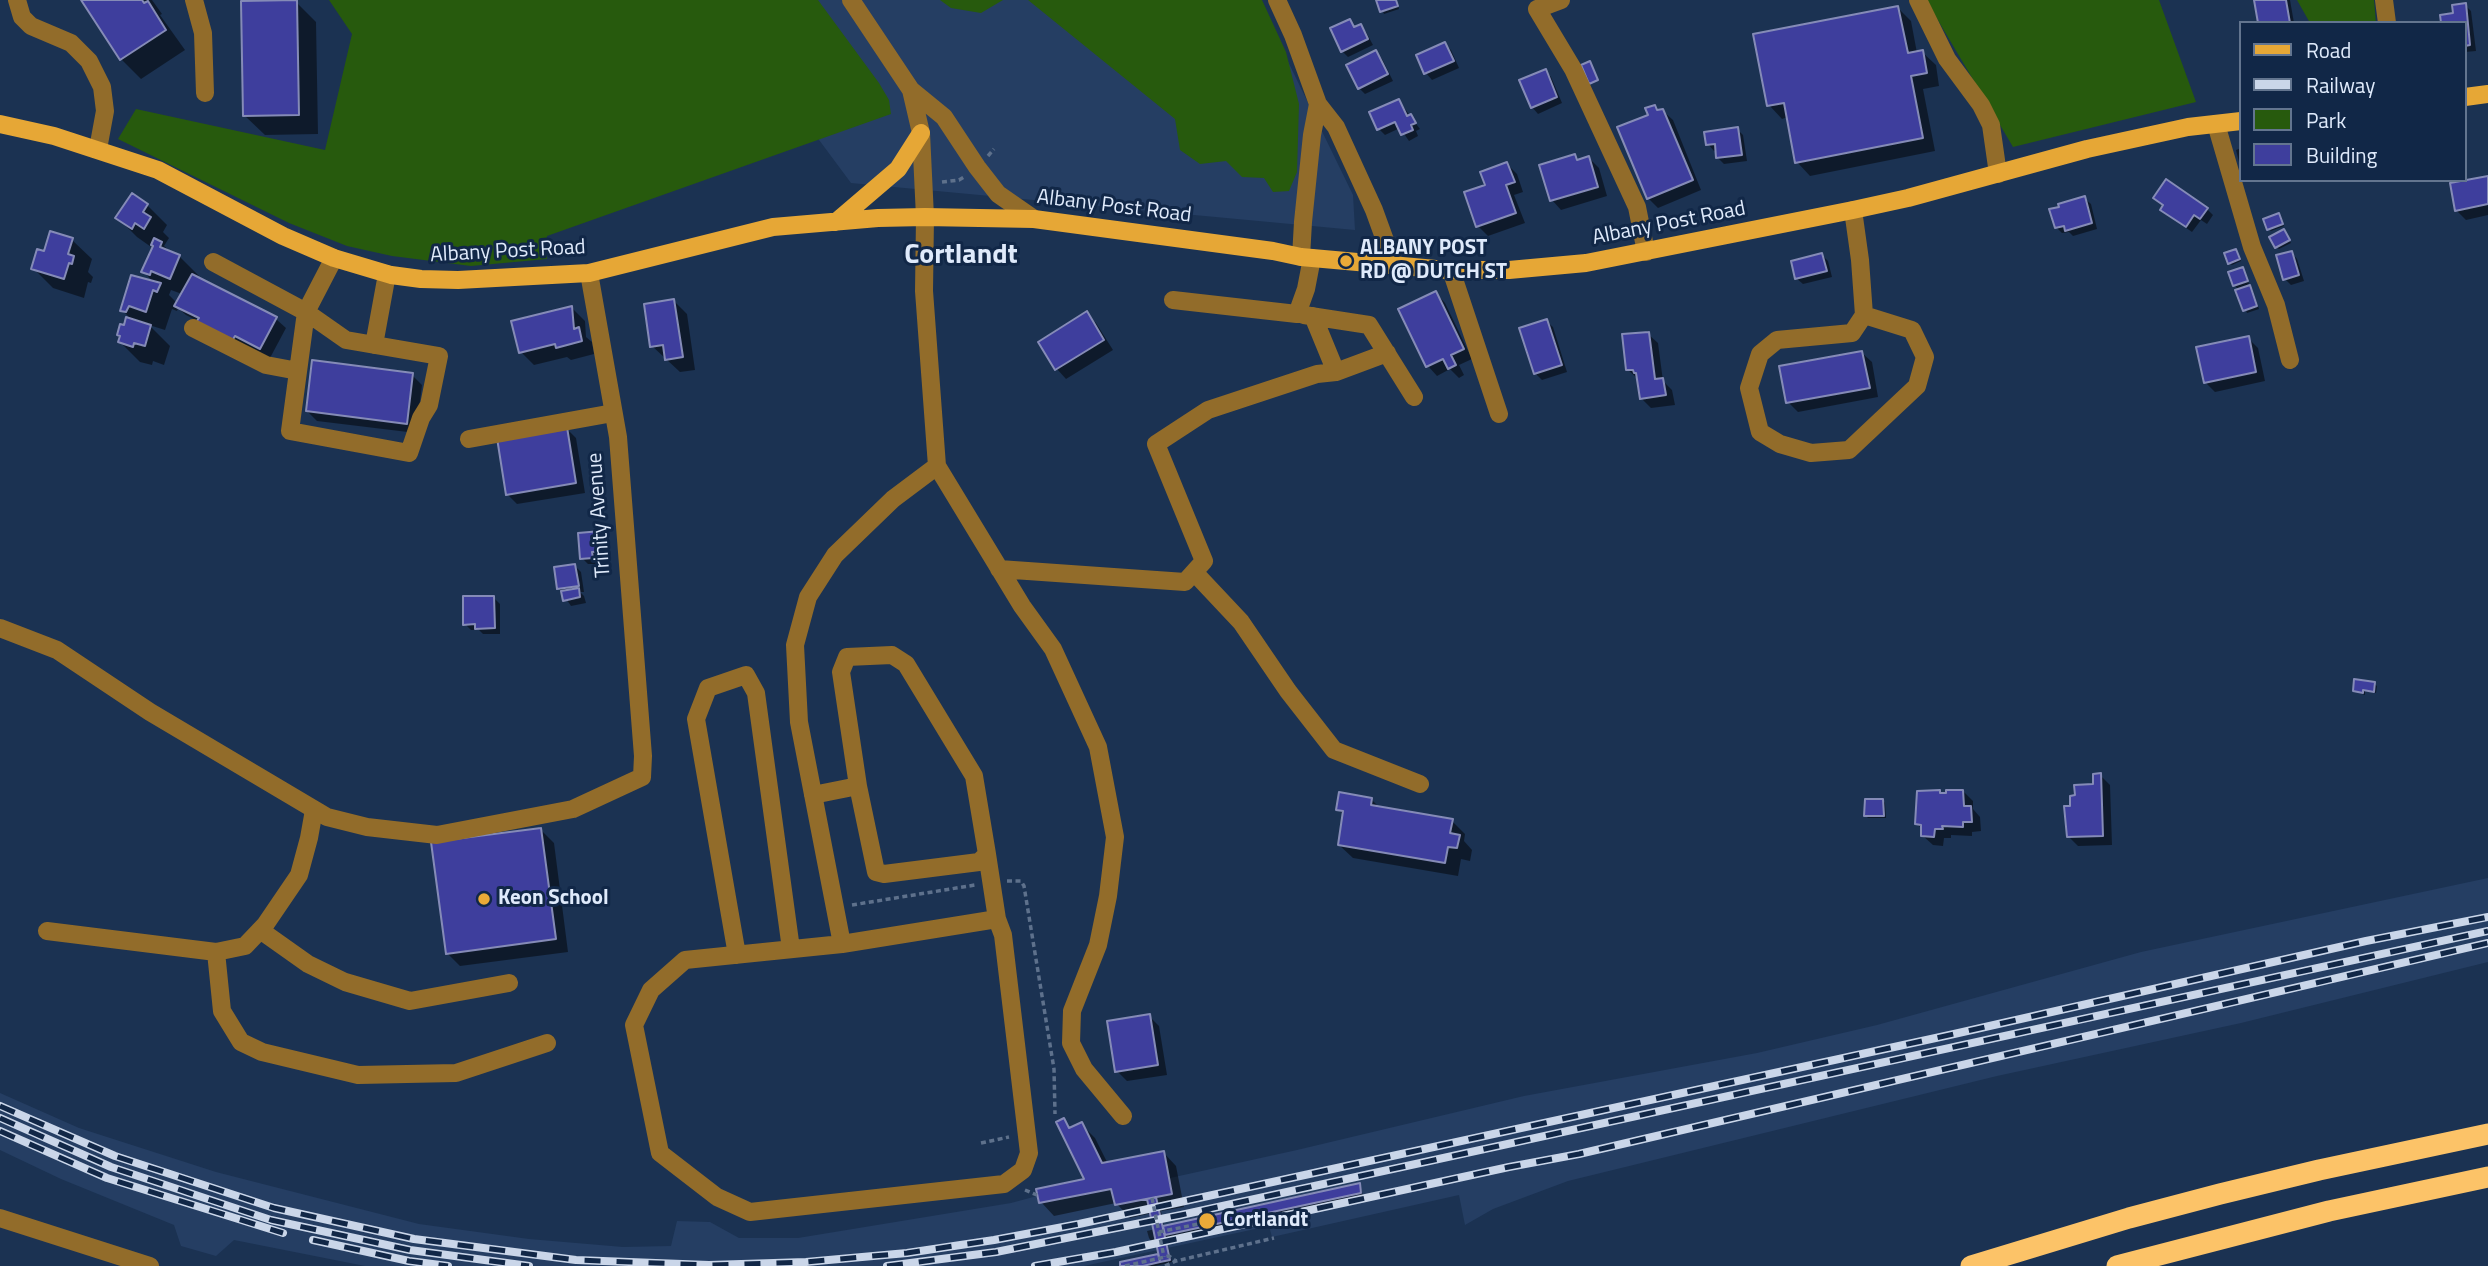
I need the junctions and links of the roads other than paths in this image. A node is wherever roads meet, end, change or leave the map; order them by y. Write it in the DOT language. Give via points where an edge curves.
graph roads {
  1 [pos="17,0"];
  2 [pos="194,0"];
  3 [pos="851,0"];
  4 [pos="1277,0"];
  5 [pos="1561,0"];
  6 [pos="1918,0"];
  7 [pos="2384,0"];
  8 [pos="2387,21"];
  9 [pos="911,90"];
  10 [pos="205,93"];
  11 [pos="2488,94"];
  12 [pos="2467,97"];
  13 [pos="1318,104"];
  14 [pos="2240,121"];
  15 [pos="0,124"];
  16 [pos="2216,124"];
  17 [pos="921,133"];
  18 [pos="98,149"];
  19 [pos="1997,174"];
  20 [pos="1853,210"];
  21 [pos="925,217"];
  22 [pos="1034,219"];
  23 [pos="836,222"];
  24 [pos="1646,252"];
  25 [pos="334,258"];
  26 [pos="1307,258"];
  27 [pos="213,262"];
  28 [pos="1394,265"];
  29 [pos="1451,270"];
  30 [pos="589,273"];
  31 [pos="387,274"];
  32 [pos="1173,300"];
  33 [pos="306,312"];
  34 [pos="1305,315"];
  35 [pos="1864,315"];
  36 [pos="193,328"];
  37 [pos="374,345"];
  38 [pos="1387,354"];
  39 [pos="2290,360"];
  40 [pos="298,372"];
  41 [pos="1336,372"];
  42 [pos="1414,397"];
  43 [pos="613,413"];
  44 [pos="1499,414"];
  45 [pos="469,439"];
  46 [pos="937,466"];
  47 [pos="999,569"];
  48 [pos="1194,572"];
  49 [pos="0,628"];
  50 [pos="1420,784"];
  51 [pos="858,786"];
  52 [pos="813,795"];
  53 [pos="314,810"];
  54 [pos="986,854"];
  55 [pos="997,919"];
  56 [pos="47,930"];
  57 [pos="260,930"];
  58 [pos="842,944"];
  59 [pos="791,949"];
  60 [pos="216,952"];
  61 [pos="737,955"];
  62 [pos="509,983"];
  63 [pos="547,1042"];
  64 [pos="1123,1116"];
  65 [pos="2488,1134"];
  66 [pos="2488,1177"];
  67 [pos="0,1218"];
  68 [pos="150,1266"];
  69 [pos="1971,1266"];
  70 [pos="2117,1266"];
  1 -- 18 [label="street" via="22,17 31,26 71,43 89,61 102,87 105,111"];
  2 -- 10 [label="street" via="203,33"];
  3 -- 9 [label="street"];
  4 -- 13 [label="street"];
  5 -- 24 [label="street" via="1537,9 1573,69 1637,206"];
  6 -- 19 [label="street" via="1947,59 1992,125"];
  7 -- 8 [label="street"];
  9 -- 17 [label="street"];
  9 -- 22 [label="street" via="944,117 998,194"];
  11 -- 12 [label="main road"];
  13 -- 26 [label="street" via="1312,135"];
  13 -- 28 [label="street" via="1336,127"];
  14 -- 16 [label="main road, Albany Post Road"];
  15 -- 18 [label="main road, Albany Post Road"];
  16 -- 19 [label="main road, Albany Post Road" via="2087,149"];
  16 -- 39 [label="street"];
  17 -- 21 [label="street"];
  17 -- 23 [label="main road" via="898,169"];
  18 -- 25 [label="main road, Albany Post Road" via="158,170"];
  19 -- 20 [label="main road, Albany Post Road"];
  20 -- 24 [label="main road, Albany Post Road"];
  20 -- 35 [label="street"];
  21 -- 22 [label="main road, Albany Post Road"];
  21 -- 23 [label="main road, Albany Post Road"];
  21 -- 46 [label="street" via="924,291"];
  22 -- 26 [label="main road, Albany Post Road"];
  23 -- 30 [label="main road, Albany Post Road" via="772,227"];
  24 -- 29 [label="main road, Albany Post Road" via="1509,270"];
  25 -- 31 [label="main road, Albany Post Road"];
  25 -- 33 [label="street"];
  26 -- 28 [label="main road, Albany Post Road"];
  26 -- 34 [label="street"];
  27 -- 33 [label="street"];
  28 -- 29 [label="main road, Albany Post Road"];
  29 -- 44 [label="street"];
  30 -- 31 [label="main road, Albany Post Road" via="458,280"];
  30 -- 43 [label="street, Trinity Avenue"];
  31 -- 37 [label="street"];
  32 -- 34 [label="street"];
  33 -- 37 [label="street" via="346,340"];
  33 -- 40 [label="street"];
  34 -- 38 [label="street" via="1369,325"];
  34 -- 41 [label="street"];
  35 -- 35 [label="street" via="1852,333 1777,340 1760,354 1749,388 1760,432 1811,453 1849,450 1917,386 1925,357 1912,330"];
  36 -- 40 [label="street" via="266,365"];
  37 -- 40 [label="street" via="439,356 429,405 410,453 290,431"];
  38 -- 41 [label="street"];
  38 -- 42 [label="street"];
  41 -- 48 [label="street" via="1208,410 1156,444 1204,561"];
  43 -- 45 [label="street"];
  43 -- 53 [label="street, Trinity Avenue" via="642,777 573,809 437,835 367,827"];
  46 -- 47 [label="street"];
  46 -- 52 [label="street" via="893,499 835,555 808,597 795,645 798,710"];
  47 -- 48 [label="street" via="1185,582"];
  47 -- 64 [label="street" via="1054,649 1098,747 1115,837 1098,945 1072,1011 1071,1043 1084,1069"];
  48 -- 50 [label="street" via="1241,622 1334,750"];
  49 -- 53 [label="street" via="57,650"];
  51 -- 52 [label="street"];
  51 -- 54 [label="street" via="876,872 979,862"];
  51 -- 54 [label="street" via="841,672 847,657 892,655 906,664 974,776"];
  52 -- 58 [label="street"];
  53 -- 57 [label="street" via="299,876"];
  54 -- 55 [label="street"];
  55 -- 58 [label="street"];
  55 -- 61 [label="street" via="1003,935 1029,1153 1023,1170 1004,1184 750,1212 717,1197 660,1153 634,1025 651,990 685,960"];
  56 -- 60 [label="street"];
  57 -- 60 [label="street" via="245,946"];
  57 -- 62 [label="street" via="308,964 345,982 410,1001"];
  58 -- 59 [label="street"];
  59 -- 61 [label="street"];
  59 -- 61 [label="street" via="757,693 747,676 708,688 696,719"];
  60 -- 63 [label="street" via="222,1011 241,1042 262,1052 358,1075 456,1073"];
  65 -- 69 [label="highway" via="2207,1198"];
  66 -- 70 [label="highway" via="2329,1211"];
  67 -- 68 [label="street"];
}
